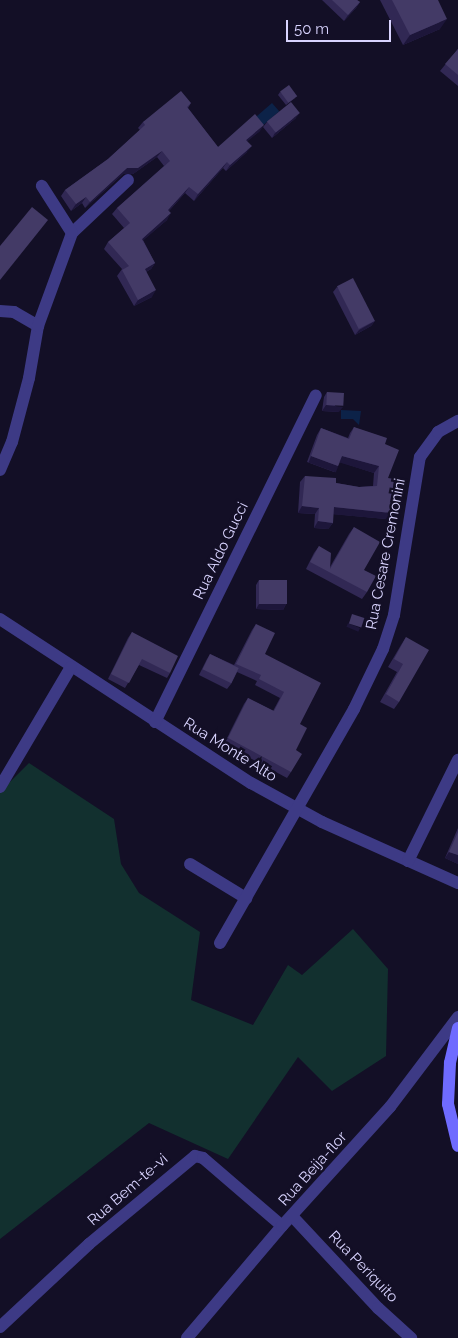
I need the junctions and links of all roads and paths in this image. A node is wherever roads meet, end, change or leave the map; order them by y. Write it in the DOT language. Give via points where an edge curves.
graph roads {
  1 [pos="128,180"];
  2 [pos="42,186"];
  3 [pos="72,233"];
  4 [pos="0,311"];
  5 [pos="38,326"];
  6 [pos="316,395"];
  7 [pos="458,421"];
  8 [pos="0,470"];
  9 [pos="0,618"];
  10 [pos="71,667"];
  11 [pos="155,722"];
  12 [pos="458,760"];
  13 [pos="0,787"];
  14 [pos="297,808"];
  15 [pos="408,861"];
  16 [pos="190,864"];
  17 [pos="458,883"];
  18 [pos="246,898"];
  19 [pos="220,943"];
  20 [pos="458,1017"];
  21 [pos="458,1028"];
  22 [pos="458,1146"];
  23 [pos="293,1217"];
  24 [pos="282,1226"];
  25 [pos="0,1327"];
  26 [pos="187,1338"];
  27 [pos="411,1338"];
  1 -- 3 [label="street"];
  2 -- 3 [label="street"];
  3 -- 5 [label="street"];
  4 -- 5 [label="street" via="14,312"];
  5 -- 8 [label="street" via="26,387"];
  6 -- 11 [label="street, Rua Aldo Gucci"];
  7 -- 14 [label="street, Rua Cesare Cremonini" via="438,432 420,457 394,615 383,649 354,709"];
  9 -- 10 [label="street, Rua Monte Alto"];
  10 -- 11 [label="street, Rua Monte Alto"];
  10 -- 13 [label="street"];
  11 -- 14 [label="street, Rua Monte Alto"];
  12 -- 15 [label="street"];
  14 -- 15 [label="street, Rua Monte Alto"];
  14 -- 18 [label="street, Rua Cesare Cremonini"];
  15 -- 17 [label="street, Rua Monte Alto"];
  16 -- 18 [label="street"];
  18 -- 19 [label="street, Rua Cesare Cremonini"];
  20 -- 23 [label="street, Rua Beija-flor" via="390,1107"];
  21 -- 22 [label="main road" via="450,1062 448,1104"];
  23 -- 24 [label="street, Rua Beija-flor"];
  23 -- 27 [label="street, Rua Periquito" via="378,1308"];
  24 -- 25 [label="street, Rua Bem-te-vi" via="203,1158 195,1156 89,1244"];
  24 -- 26 [label="street, Rua Beija-flor"];
}
